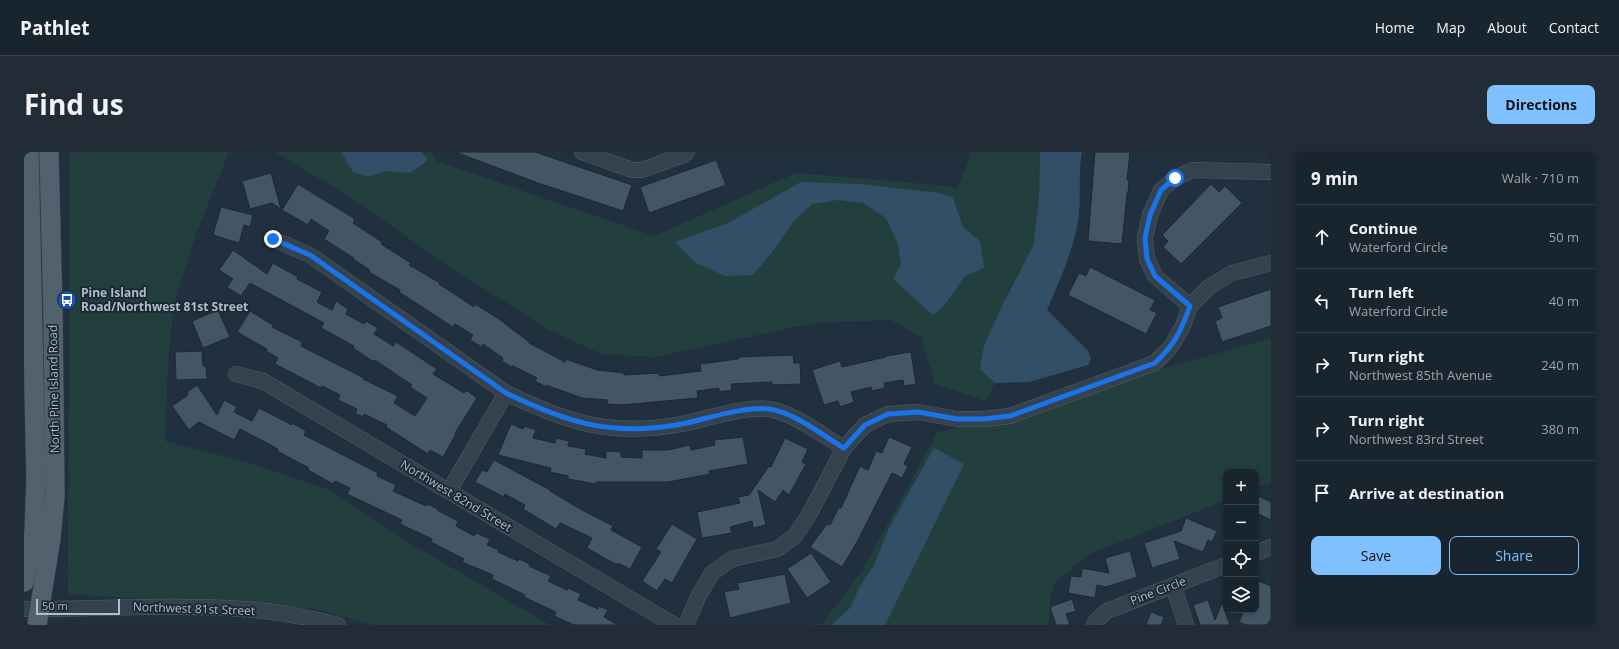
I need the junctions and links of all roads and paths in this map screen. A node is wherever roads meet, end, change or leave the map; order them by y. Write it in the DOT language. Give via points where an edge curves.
graph roads {
  1 [pos="29,152"];
  2 [pos="49,152"];
  3 [pos="582,152"];
  4 [pos="687,152"];
  5 [pos="1271,172"];
  6 [pos="273,239"];
  7 [pos="1271,263"];
  8 [pos="1190,306"];
  9 [pos="28,312"];
  10 [pos="53,312"];
  11 [pos="236,374"];
  12 [pos="506,393"];
  13 [pos="30,433"];
  14 [pos="844,448"];
  15 [pos="449,491"];
  16 [pos="1271,548"];
  17 [pos="1259,552"];
  18 [pos="1223,566"];
  19 [pos="24,582"];
  20 [pos="1173,585"];
  21 [pos="34,614"];
  22 [pos="338,625"];
  23 [pos="674,625"];
  24 [pos="686,625"];
  25 [pos="1094,625"];
  26 [pos="1186,625"];
  1 -- 9 [label="main road, North Pine Island Road"];
  2 -- 10 [label="main road, North Pine Island Road"];
  3 -- 4 [label="street" via="632,170 642,170"];
  5 -- 8 [label="street" via="1193,170 1175,178 1161,190 1150,215 1145,238 1147,259 1155,276"];
  6 -- 12 [label="street" via="310,255"];
  7 -- 8 [label="street" via="1232,273 1209,287"];
  8 -- 14 [label="street" via="1182,328 1170,348 1155,363 1010,416 957,419 918,412 888,414 865,425"];
  9 -- 10 [label="street"];
  9 -- 13 [label="main road, North Pine Island Road"];
  10 -- 21 [label="main road, North Pine Island Road" via="55,495 51,538"];
  11 -- 15 [label="street, Northwest 82nd Street" via="263,381"];
  12 -- 14 [label="street" via="569,420 608,429 642,430 751,409 768,409 787,414"];
  12 -- 15 [label="street"];
  13 -- 19 [label="main road, North Pine Island Road" via="36,485 34,533"];
  14 -- 24 [label="street" via="795,536 777,549 732,559 712,573"];
  15 -- 23 [label="street, Northwest 82nd Street"];
  16 -- 17 [label="street"];
  18 -- 20 [label="street, Pine Circle"];
  20 -- 25 [label="street, Pine Circle" via="1107,611"];
  20 -- 26 [label="street"];
  21 -- 22 [label="street, Northwest 81st Street" via="162,607 243,609 305,617"];
}
